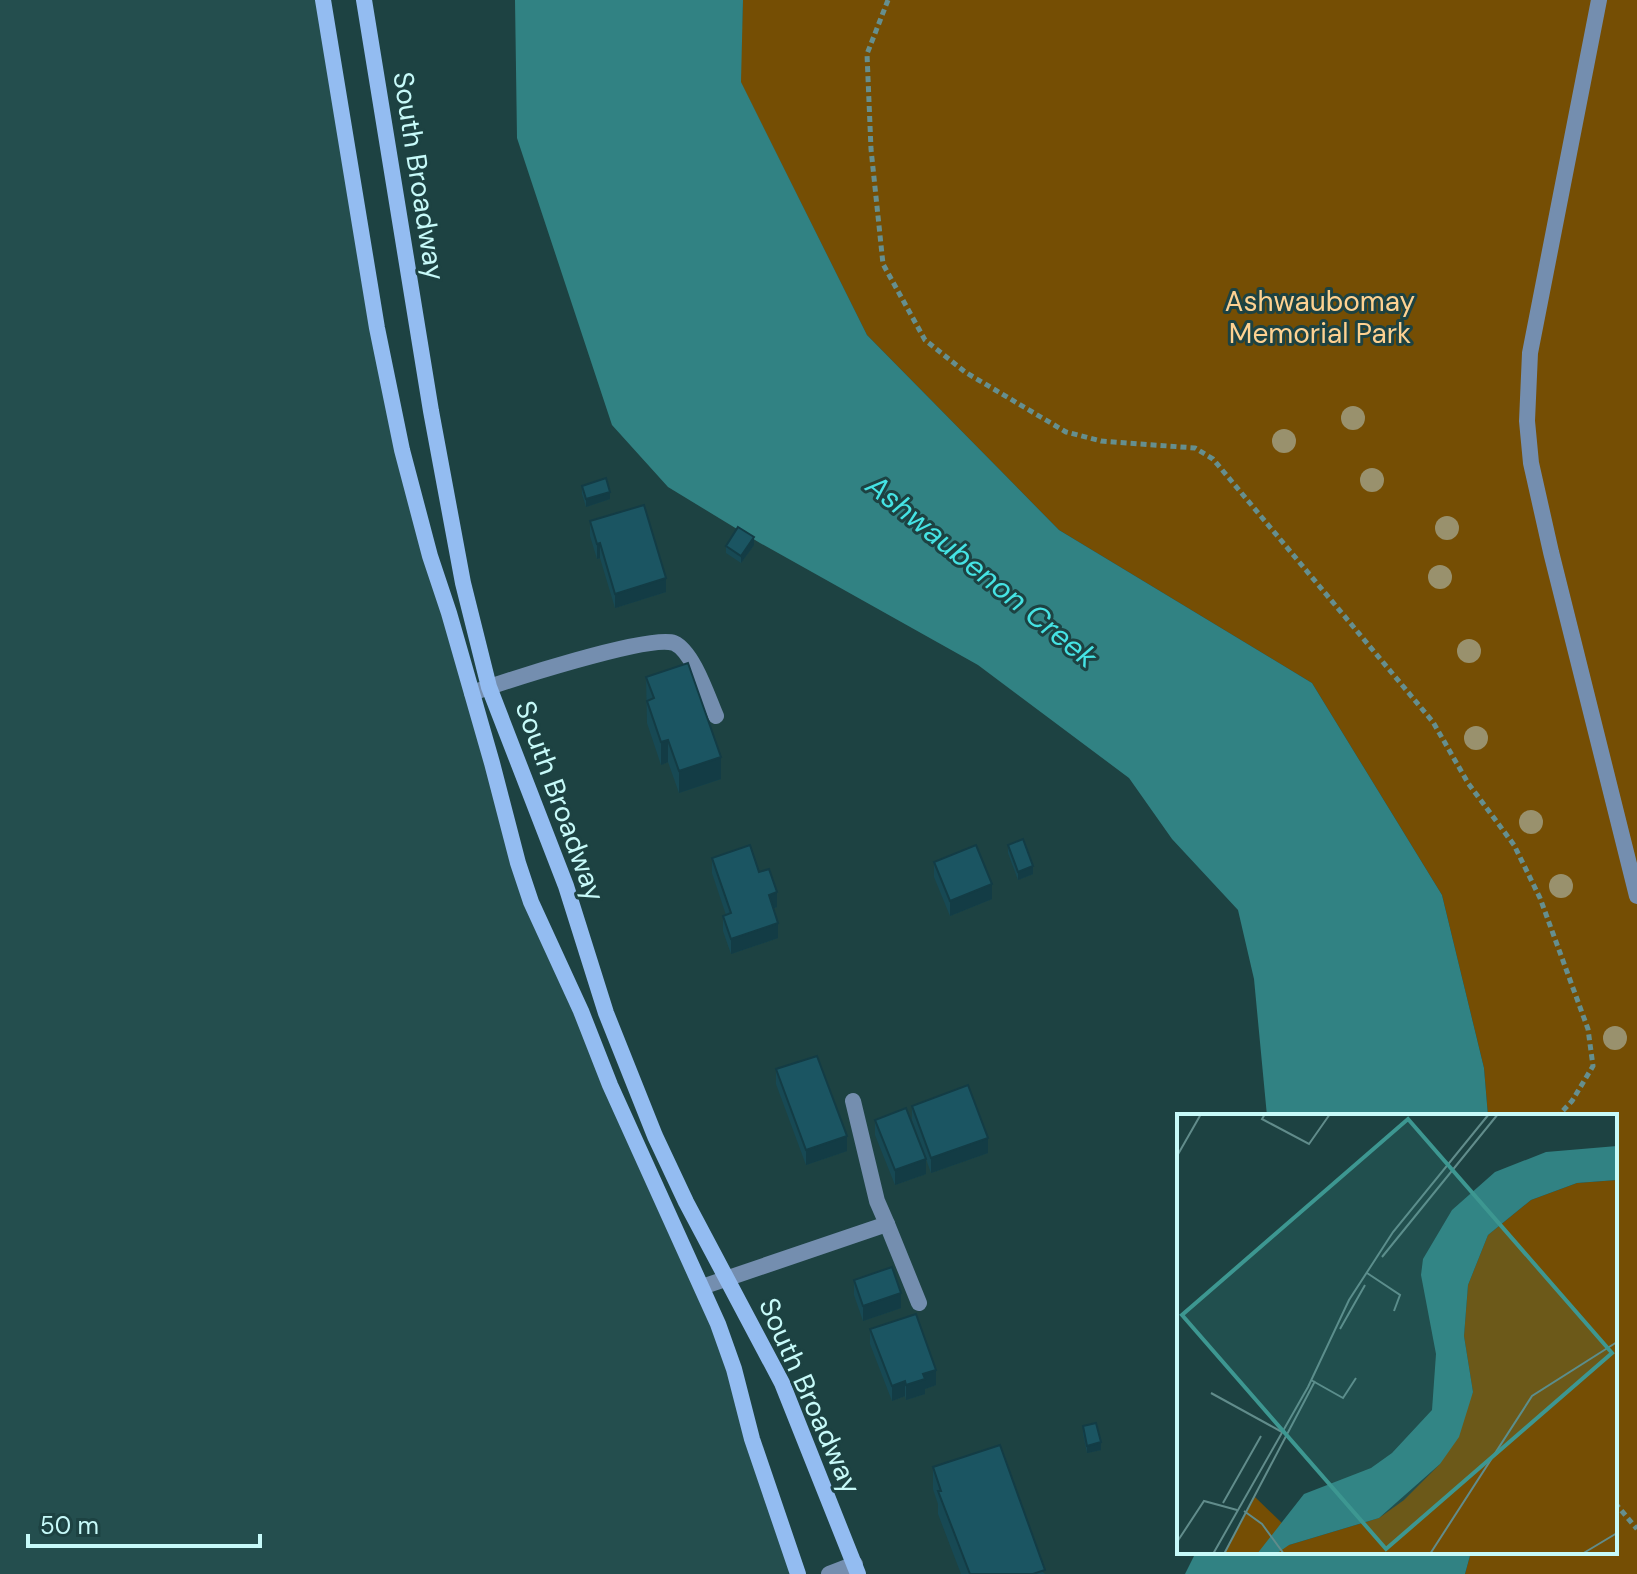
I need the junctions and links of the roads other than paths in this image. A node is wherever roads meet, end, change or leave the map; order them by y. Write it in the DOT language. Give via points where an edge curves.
graph roads {
  1 [pos="323,0"];
  2 [pos="364,0"];
  3 [pos="1599,0"];
  4 [pos="489,687"];
  5 [pos="472,693"];
  6 [pos="716,716"];
  7 [pos="1637,896"];
  8 [pos="853,1101"];
  9 [pos="887,1224"];
  10 [pos="727,1279"];
  11 [pos="702,1287"];
  12 [pos="919,1303"];
  13 [pos="857,1569"];
  14 [pos="798,1574"];
  15 [pos="829,1574"];
  1 -- 5 [label="street, South Broadway" via="402,450"];
  2 -- 4 [label="street, South Broadway" via="431,411 463,583"];
  3 -- 7 [label="street" via="1530,353 1527,421 1551,552"];
  4 -- 5 [label="street"];
  4 -- 6 [label="street" via="642,643 674,643 689,657"];
  4 -- 10 [label="street, South Broadway" via="566,886 628,1070"];
  5 -- 11 [label="street, South Broadway" via="531,902"];
  8 -- 9 [label="street"];
  9 -- 10 [label="street"];
  9 -- 12 [label="street"];
  10 -- 11 [label="street"];
  10 -- 13 [label="street, South Broadway" via="782,1383"];
  11 -- 14 [label="street, South Broadway" via="734,1369"];
  13 -- 15 [label="street"];
}
